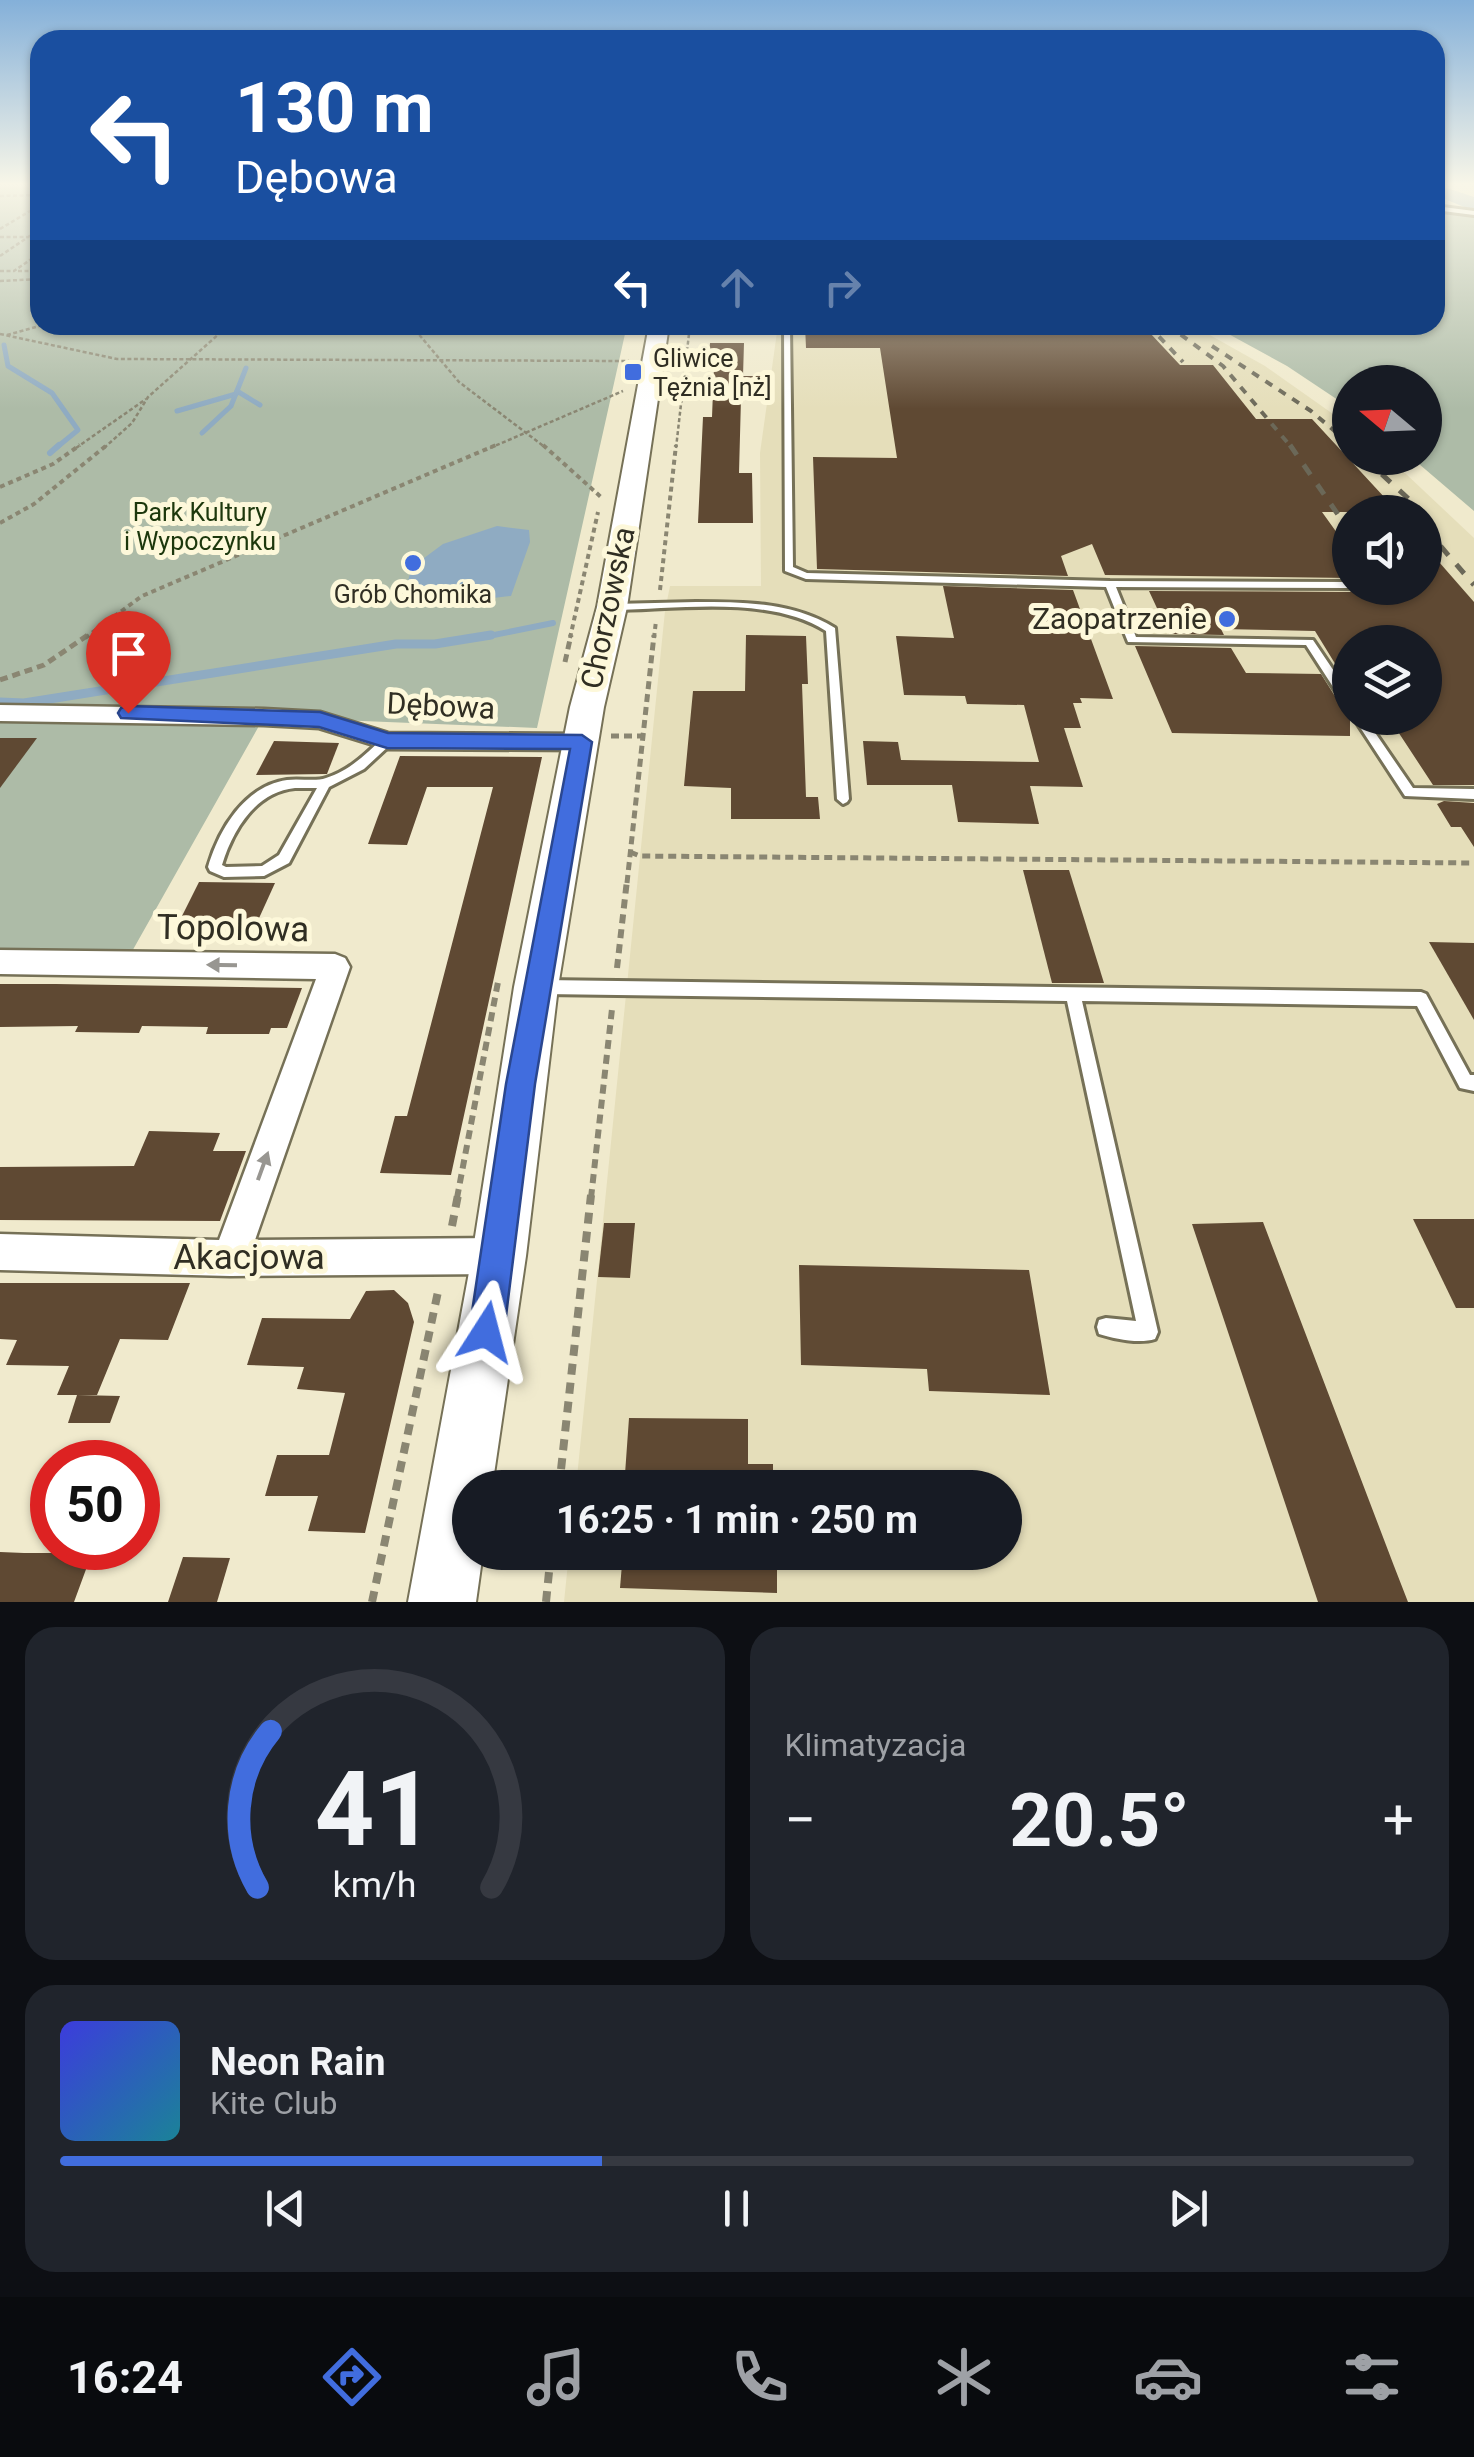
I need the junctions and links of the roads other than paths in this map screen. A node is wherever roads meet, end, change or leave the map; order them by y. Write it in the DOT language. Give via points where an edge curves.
graph roads {
  1 [pos="658,335"];
  2 [pos="787,335"];
  3 [pos="1110,584"];
  4 [pos="1332,585"];
  5 [pos="612,607"];
  6 [pos="1332,676"];
  7 [pos="0,713"];
  8 [pos="1370,735"];
  9 [pos="596,739"];
  10 [pos="387,741"];
  11 [pos="325,784"];
  12 [pos="1474,794"];
  13 [pos="843,799"];
  14 [pos="0,962"];
  15 [pos="536,987"];
  16 [pos="1073,994"];
  17 [pos="1474,1083"];
  18 [pos="0,1252"];
  19 [pos="499,1256"];
  20 [pos="230,1258"];
  21 [pos="1106,1327"];
  22 [pos="442,1602"];
  1 -- 5 [label="main road, Chorzowska"];
  2 -- 3 [label="lane" via="788,569 806,576"];
  3 -- 4 [label="lane"];
  3 -- 6 [label="lane" via="1132,640 1310,642"];
  5 -- 9 [label="main road, Chorzowska"];
  5 -- 13 [label="lane" via="766,608 810,616 831,630"];
  7 -- 10 [label="street, Dębowa" via="320,720"];
  8 -- 12 [label="lane" via="1408,793"];
  9 -- 10 [label="street, Dębowa"];
  9 -- 15 [label="main road, Chorzowska"];
  10 -- 11 [label="lane" via="360,766"];
  11 -- 11 [label="lane" via="284,860 264,872 215,867 250,799 265,788"];
  20 -- 14 [label="street, Topolowa, one-way" via="335,967"];
  15 -- 16 [label="lane"];
  15 -- 19 [label="main road, Chorzowska"];
  16 -- 17 [label="lane" via="1421,999 1466,1083"];
  16 -- 21 [label="lane" via="1148,1332"];
  18 -- 20 [label="street, Akacjowa"];
  19 -- 20 [label="street, Akacjowa"];
  19 -- 22 [label="main road, Chorzowska"];
}
